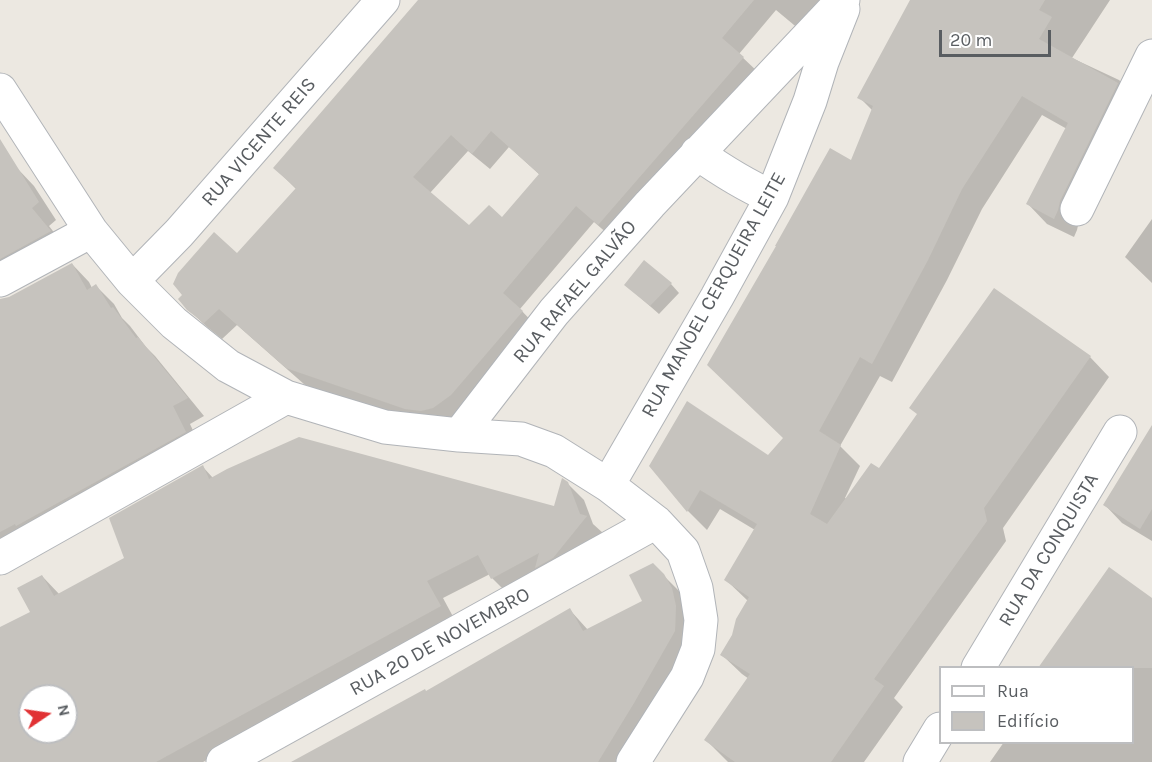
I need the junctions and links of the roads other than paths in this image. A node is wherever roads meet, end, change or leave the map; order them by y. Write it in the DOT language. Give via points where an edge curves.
graph roads {
  1 [pos="383,0"];
  2 [pos="844,0"];
  3 [pos="1152,56"];
  4 [pos="0,90"];
  5 [pos="697,153"];
  6 [pos="772,197"];
  7 [pos="1077,209"];
  8 [pos="91,231"];
  9 [pos="0,280"];
  10 [pos="132,281"];
  11 [pos="286,397"];
  12 [pos="1120,432"];
  13 [pos="459,435"];
  14 [pos="608,484"];
  15 [pos="656,522"];
  16 [pos="0,558"];
  17 [pos="979,666"];
  18 [pos="939,731"];
  19 [pos="224,762"];
  20 [pos="633,762"];
  21 [pos="920,762"];
  1 -- 10 [label="street, RUA VICENTE REIS" via="179,233"];
  2 -- 5 [label="street, RUA RAFAEL GALVÃO"];
  2 -- 6 [label="street, RUA MANOEL CERQUEIRA LEITE"];
  3 -- 7 [label="street"];
  4 -- 8 [label="street"];
  5 -- 6 [label="street"];
  5 -- 13 [label="street, RUA RAFAEL GALVÃO" via="554,312"];
  6 -- 14 [label="street, RUA MANOEL CERQUEIRA LEITE"];
  8 -- 9 [label="street"];
  8 -- 10 [label="street"];
  10 -- 11 [label="street" via="174,323 228,366"];
  11 -- 13 [label="street" via="385,428"];
  11 -- 16 [label="street"];
  12 -- 17 [label="street, RUA DA CONQUISTA"];
  13 -- 14 [label="street" via="521,439 554,451"];
  14 -- 15 [label="street"];
  15 -- 19 [label="street, RUA 20 DE NOVEMBRO"];
  15 -- 20 [label="street" via="683,551 696,588 701,620 698,649 687,677"];
  18 -- 21 [label="street"];
}
